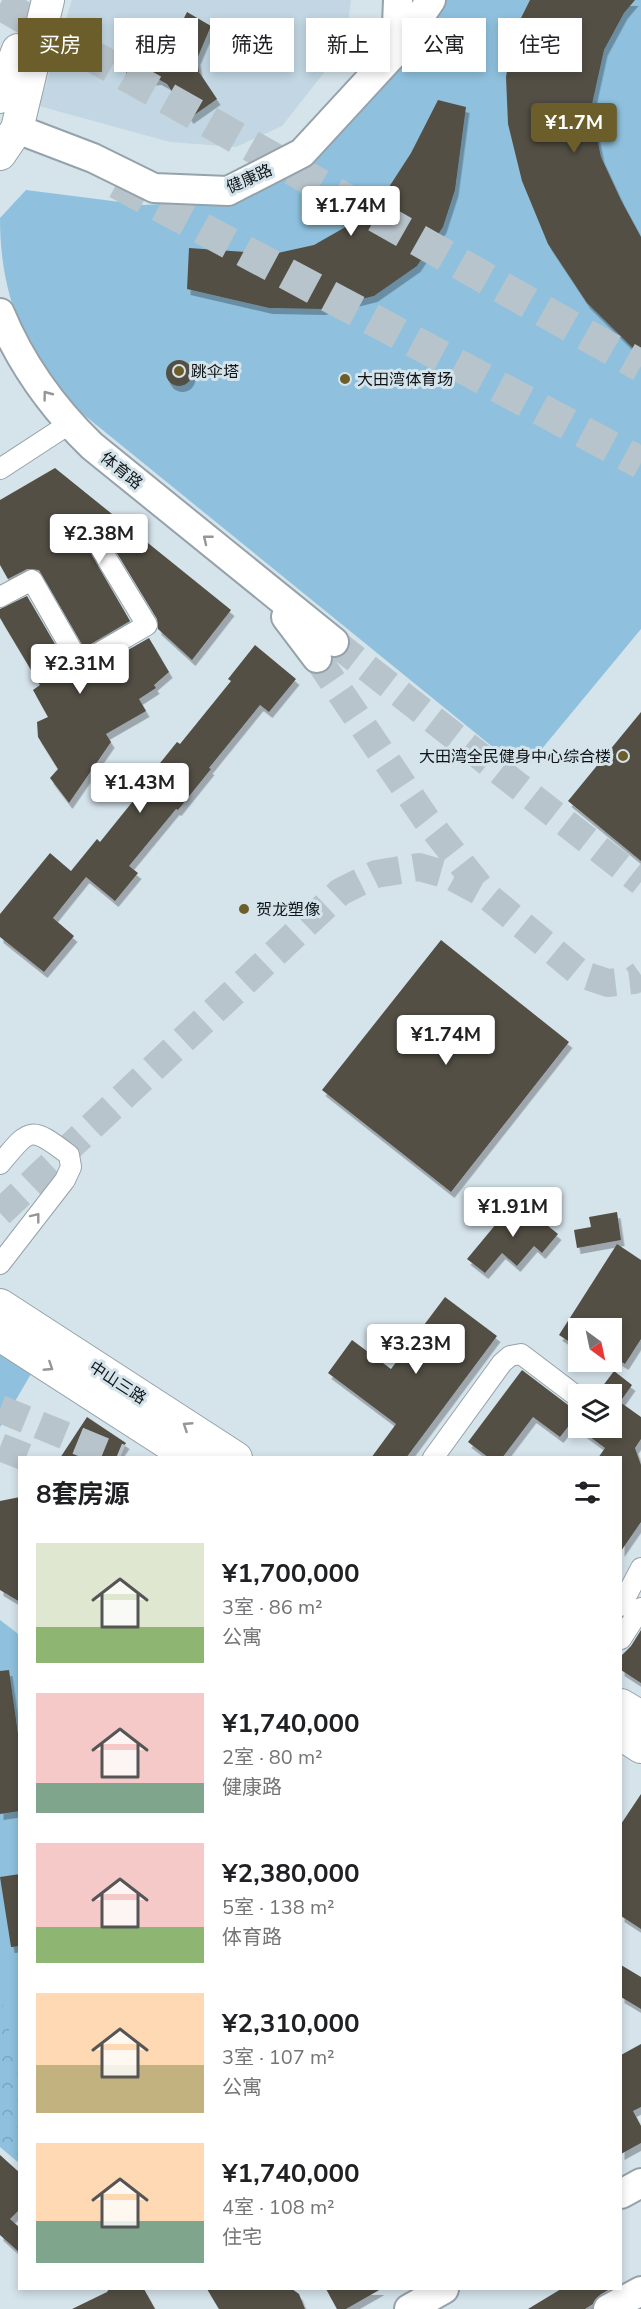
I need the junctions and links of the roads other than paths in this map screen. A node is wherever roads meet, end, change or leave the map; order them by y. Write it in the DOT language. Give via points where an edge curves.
graph roads {
  1 [pos="31,0"];
  2 [pos="48,0"];
  3 [pos="398,0"];
  4 [pos="431,0"];
  5 [pos="396,51"];
  6 [pos="0,97"];
  7 [pos="8,141"];
  8 [pos="0,313"];
  9 [pos="69,424"];
  10 [pos="0,469"];
  11 [pos="102,551"];
  12 [pos="0,597"];
  13 [pos="325,650"];
  14 [pos="0,1164"];
  15 [pos="0,1263"];
  16 [pos="4,1314"];
  17 [pos="568,1390"];
  18 [pos="188,1456"];
  19 [pos="233,1456"];
  20 [pos="434,1456"];
  21 [pos="641,1568"];
  22 [pos="622,1604"];
  23 [pos="641,1608"];
  24 [pos="622,1637"];
  25 [pos="622,1706"];
  26 [pos="641,1718"];
  27 [pos="622,1735"];
  28 [pos="641,1747"];
  29 [pos="641,2183"];
  30 [pos="622,2193"];
  31 [pos="437,2291"];
  32 [pos="641,2291"];
  33 [pos="609,2308"];
  34 [pos="409,2309"];
  1 -- 6 [label="main road" via="15,64"];
  2 -- 7 [label="main road"];
  3 -- 5 [label="street"];
  4 -- 5 [label="street"];
  5 -- 7 [label="street, 健康路" via="302,153 228,192 154,189 93,159"];
  9 -- 8 [label="street, 体育路, one-way" via="24,362"];
  9 -- 10 [label="street"];
  13 -- 9 [label="street, 体育路, one-way" via="237,563"];
  11 -- 12 [label="street" via="147,625 80,664 32,580"];
  15 -- 14 [label="street, one-way" via="71,1167 69,1155 45,1137 30,1134"];
  16 -- 18 [label="main road, 中山三路, one-way"];
  19 -- 16 [label="main road, 中山三路, one-way"];
  17 -- 20 [label="street" via="521,1354 510,1356"];
  21 -- 22 [label="street"];
  23 -- 24 [label="street"];
  25 -- 26 [label="main road"];
  27 -- 28 [label="main road"];
  29 -- 30 [label="street"];
  31 -- 34 [label="street"];
  32 -- 33 [label="street"];
}
